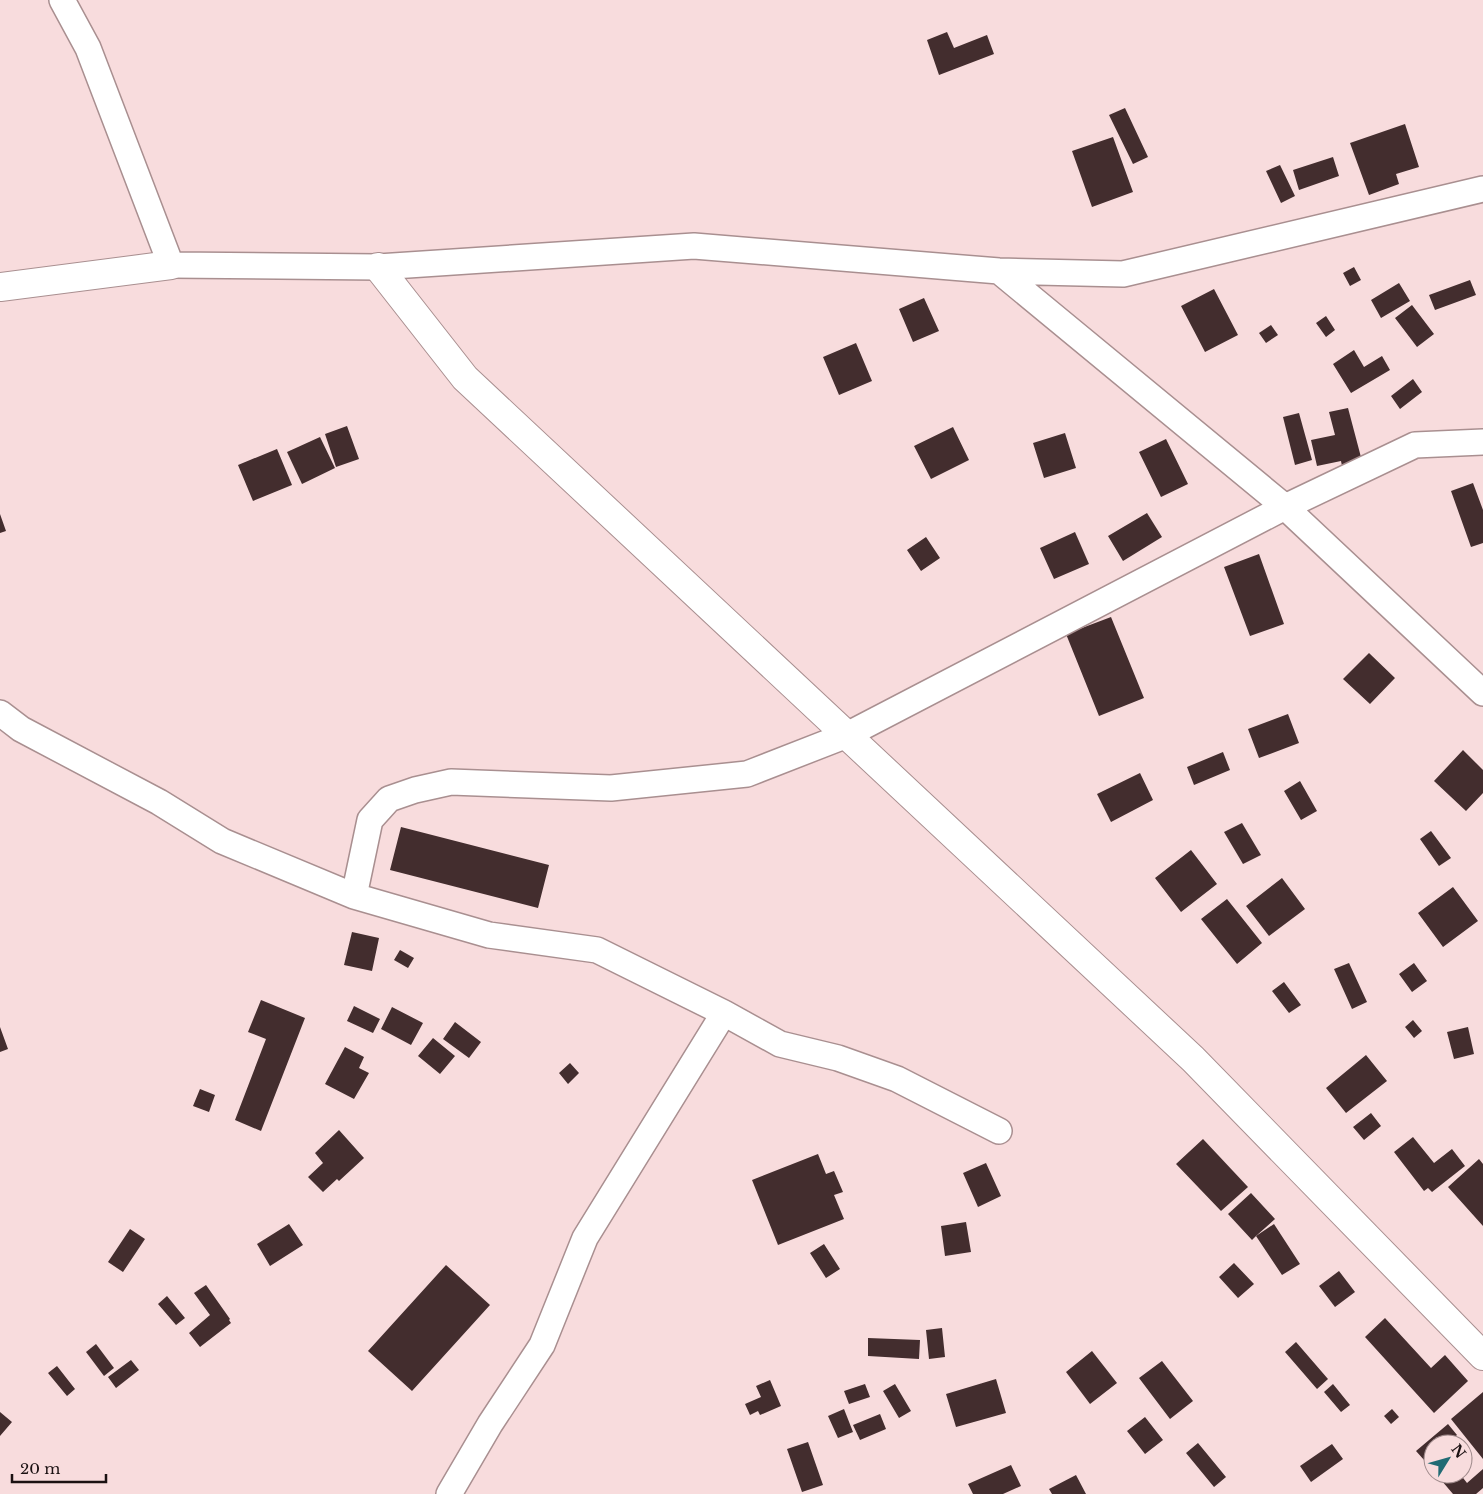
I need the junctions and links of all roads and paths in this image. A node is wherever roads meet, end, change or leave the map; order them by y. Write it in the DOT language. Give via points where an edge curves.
graph roads {
  1 [pos="62,0"];
  2 [pos="1483,189"];
  3 [pos="171,265"];
  4 [pos="378,267"];
  5 [pos="999,272"];
  6 [pos="0,287"];
  7 [pos="1483,442"];
  8 [pos="1285,507"];
  9 [pos="1483,693"];
  10 [pos="0,713"];
  11 [pos="847,735"];
  12 [pos="354,896"];
  13 [pos="724,1012"];
  14 [pos="999,1131"];
  15 [pos="1483,1356"];
  16 [pos="449,1494"];
  1 -- 3 [label="street" via="88,48"];
  2 -- 5 [label="street" via="1123,274"];
  3 -- 4 [label="street"];
  3 -- 6 [label="street"];
  4 -- 5 [label="street" via="694,246"];
  4 -- 11 [label="street" via="464,378"];
  5 -- 8 [label="street"];
  7 -- 8 [label="street" via="1415,445"];
  8 -- 9 [label="street"];
  8 -- 11 [label="street"];
  10 -- 12 [label="street" via="21,729 159,802 222,841"];
  11 -- 12 [label="street" via="747,774 611,788 450,782 415,790 389,799 370,820"];
  11 -- 15 [label="street" via="1193,1059"];
  12 -- 13 [label="street" via="488,935 597,950"];
  13 -- 14 [label="street" via="780,1044 838,1058 897,1079"];
  13 -- 16 [label="street" via="585,1238 542,1345"];
}
